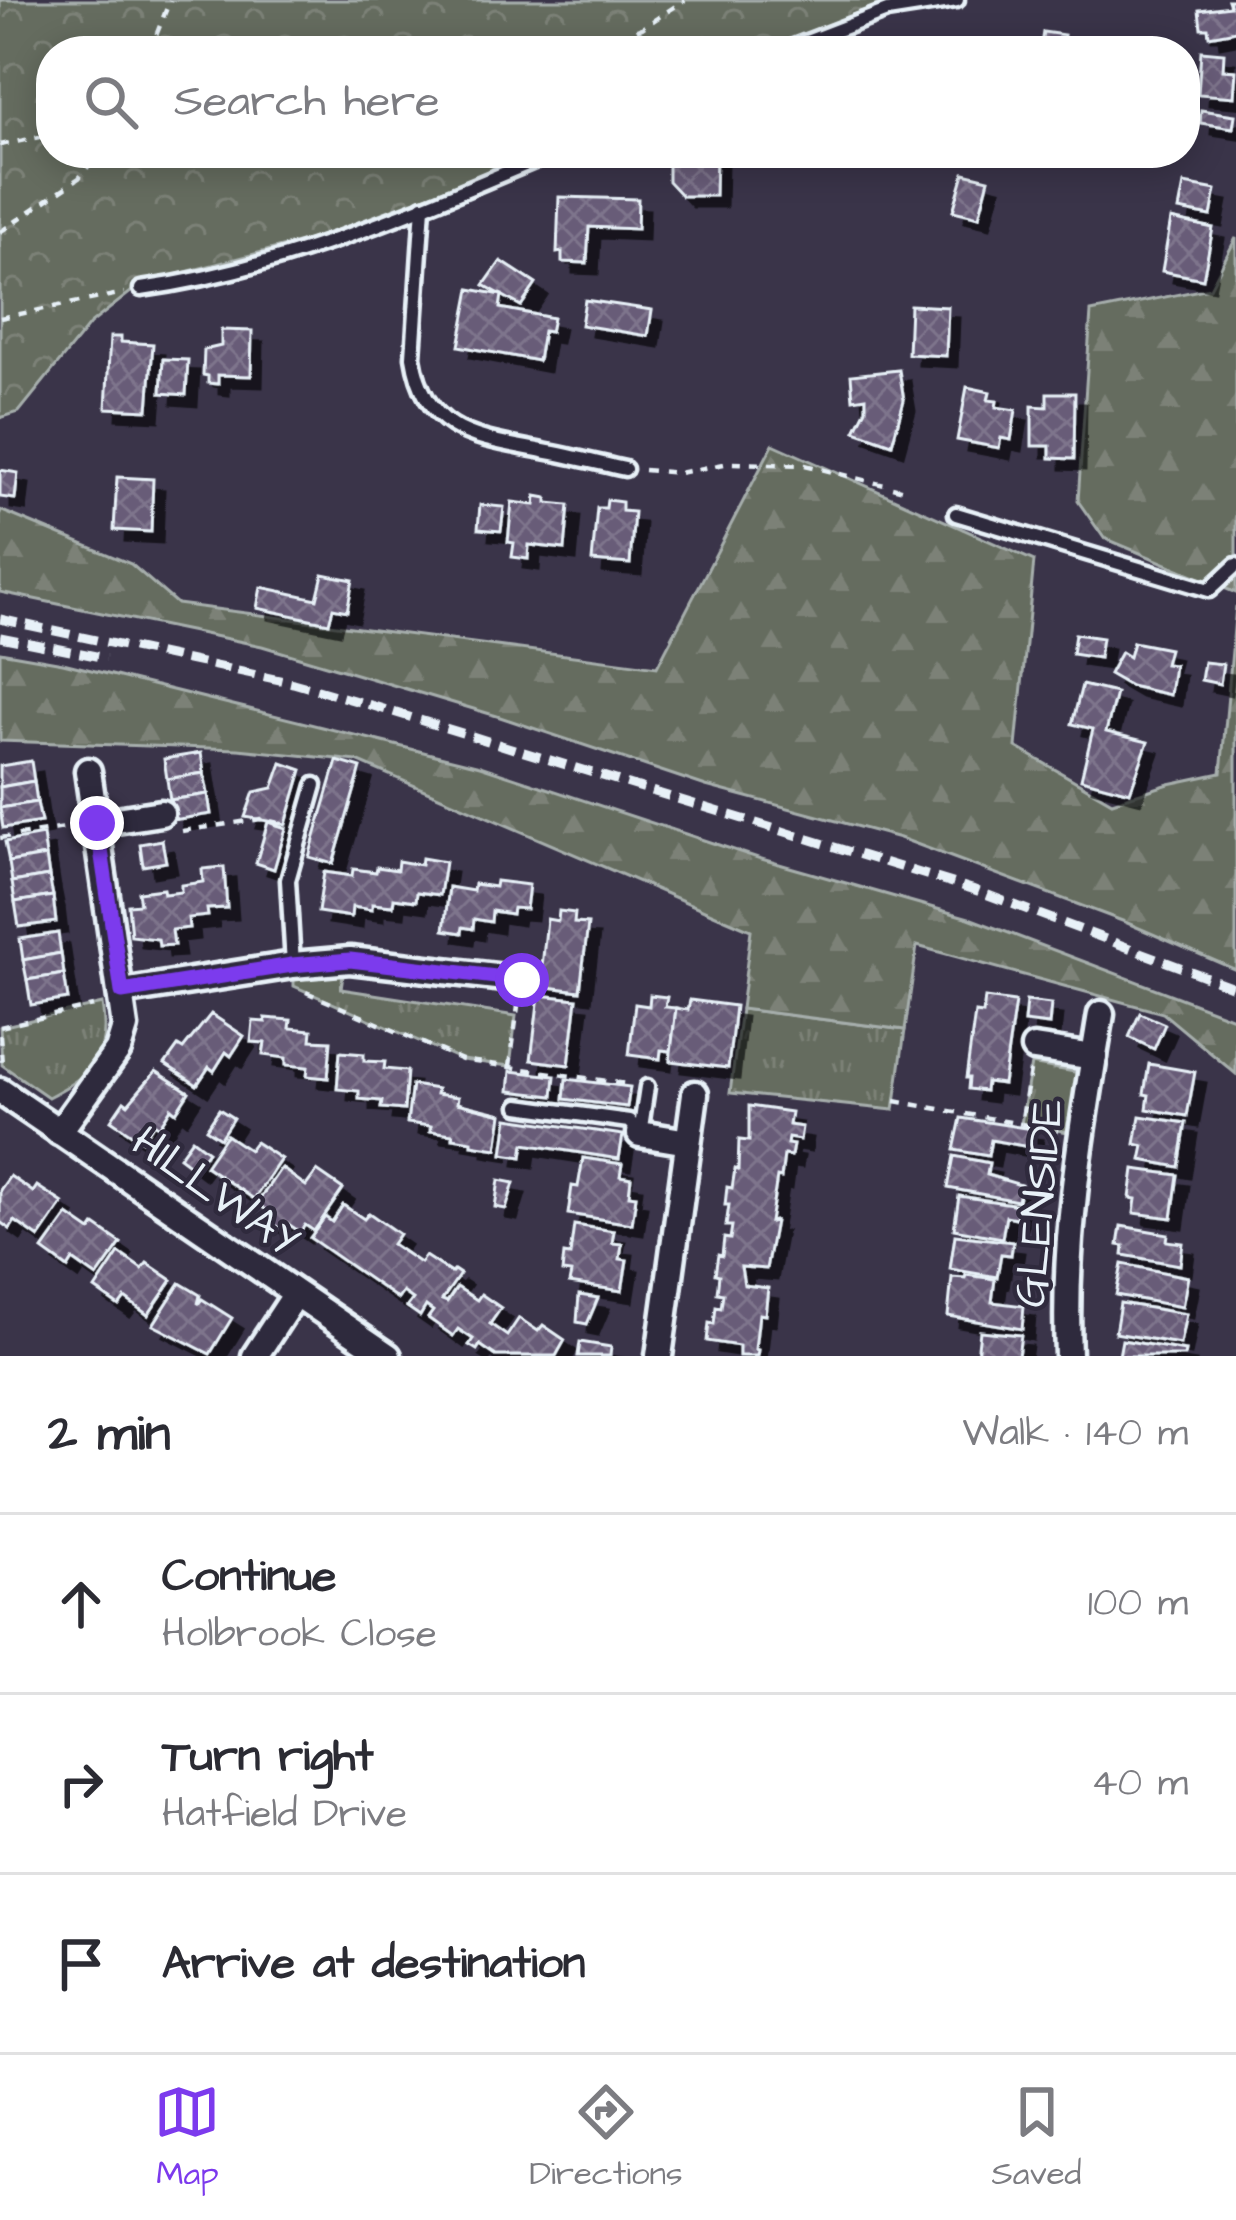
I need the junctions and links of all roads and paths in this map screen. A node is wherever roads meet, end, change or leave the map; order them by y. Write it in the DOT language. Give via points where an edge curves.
graph roads {
  1 [pos="170,0"];
  2 [pos="685,0"];
  3 [pos="957,0"];
  4 [pos="156,36"];
  5 [pos="624,36"];
  6 [pos="822,36"];
  7 [pos="36,138"];
  8 [pos="0,145"];
  9 [pos="87,168"];
  10 [pos="516,168"];
  11 [pos="423,206"];
  12 [pos="0,232"];
  13 [pos="141,289"];
  14 [pos="0,318"];
  15 [pos="625,469"];
  16 [pos="904,490"];
  17 [pos="956,514"];
  18 [pos="1236,565"];
  19 [pos="88,770"];
  20 [pos="314,785"];
  21 [pos="161,813"];
  22 [pos="97,823"];
  23 [pos="302,829"];
  24 [pos="0,838"];
  25 [pos="292,965"];
  26 [pos="257,970"];
  27 [pos="522,980"];
  28 [pos="122,996"];
  29 [pos="1102,1014"];
  30 [pos="0,1031"];
  31 [pos="1034,1048"];
  32 [pos="1094,1057"];
  33 [pos="510,1066"];
  34 [pos="0,1067"];
  35 [pos="647,1087"];
  36 [pos="0,1091"];
  37 [pos="695,1094"];
  38 [pos="895,1101"];
  39 [pos="519,1106"];
  40 [pos="1021,1124"];
  41 [pos="58,1132"];
  42 [pos="640,1134"];
  43 [pos="1080,1135"];
  44 [pos="688,1142"];
  45 [pos="295,1295"];
  46 [pos="255,1356"];
  47 [pos="388,1356"];
  48 [pos="659,1356"];
  49 [pos="1068,1356"];
  1 -- 4 [label="path"];
  2 -- 5 [label="path"];
  3 -- 6 [label="lane" via="887,11"];
  7 -- 8 [label="path"];
  9 -- 12 [label="path"];
  10 -- 11 [label="lane"];
  11 -- 13 [label="lane" via="302,254"];
  11 -- 15 [label="lane" via="412,357 427,401 453,426 491,442"];
  13 -- 14 [label="path"];
  15 -- 16 [label="path" via="805,465"];
  17 -- 18 [label="lane" via="1208,590"];
  19 -- 22 [label="street"];
  20 -- 23 [label="lane"];
  21 -- 22 [label="street"];
  21 -- 23 [label="path" via="167,833 261,819"];
  22 -- 24 [label="path"];
  22 -- 28 [label="street"];
  23 -- 25 [label="lane" via="288,880"];
  25 -- 26 [label="street"];
  25 -- 27 [label="street" via="350,960"];
  26 -- 28 [label="street"];
  26 -- 33 [label="path" via="462,1060"];
  27 -- 33 [label="path"];
  28 -- 30 [label="path"];
  28 -- 41 [label="street" via="118,1050"];
  29 -- 32 [label="street, GLENSIDE"];
  30 -- 34 [label="path"];
  31 -- 32 [label="street, GLENSIDE"];
  31 -- 40 [label="path"];
  32 -- 43 [label="street, GLENSIDE"];
  33 -- 35 [label="path"];
  35 -- 42 [label="lane"];
  36 -- 41 [label="street, HILLWAY"];
  37 -- 44 [label="street"];
  38 -- 40 [label="path"];
  39 -- 42 [label="lane" via="629,1121"];
  40 -- 43 [label="path"];
  41 -- 45 [label="street, HILLWAY"];
  42 -- 44 [label="street"];
  43 -- 49 [label="street, GLENSIDE" via="1066,1248"];
  44 -- 48 [label="street"];
  45 -- 46 [label="street"];
  45 -- 47 [label="street, HILLWAY"];
}
